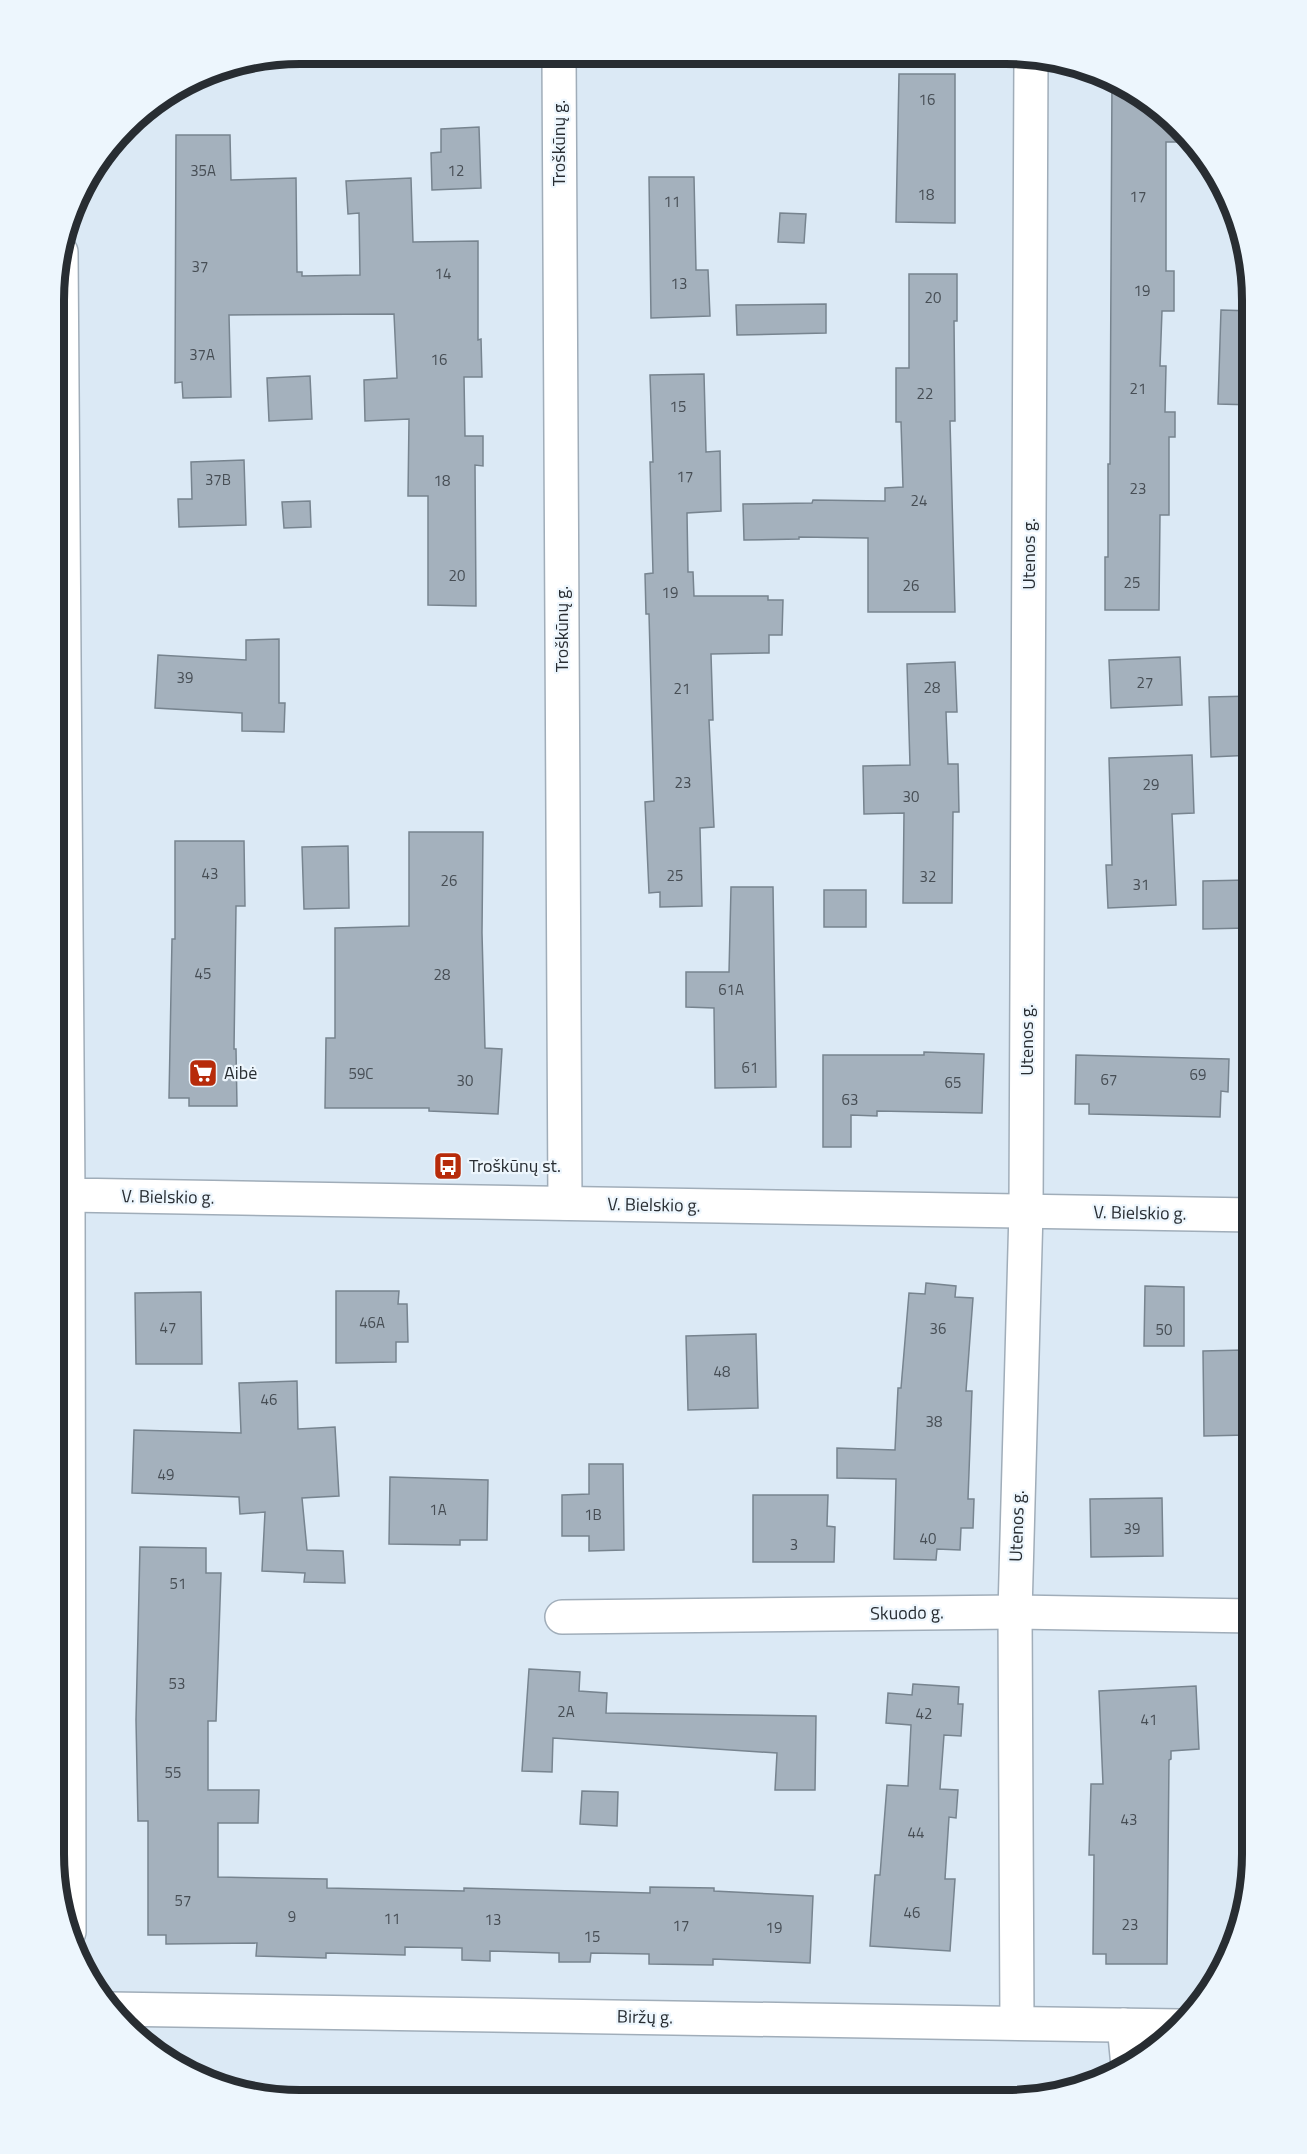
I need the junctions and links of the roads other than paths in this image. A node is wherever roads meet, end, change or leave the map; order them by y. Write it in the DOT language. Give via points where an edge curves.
graph roads {
  1 [pos="559,64"];
  2 [pos="1031,66"];
  3 [pos="64,1195"];
  4 [pos="565,1203"];
  5 [pos="1026,1211"];
  6 [pos="1242,1215"];
  7 [pos="64,1471"];
  8 [pos="1015,1612"];
  9 [pos="1242,1616"];
  10 [pos="562,1617"];
  11 [pos="69,1897"];
  12 [pos="123,2009"];
  13 [pos="1017,2023"];
  14 [pos="1124,2025"];
  15 [pos="1167,2026"];
  16 [pos="1127,2057"];
  1 -- 4 [label="street, Troškūnų g."];
  2 -- 5 [label="street, Utenos g."];
  3 -- 4 [label="street, V. Bielskio g."];
  4 -- 5 [label="street, V. Bielskio g."];
  5 -- 6 [label="street, V. Bielskio g."];
  5 -- 8 [label="street, Utenos g."];
  7 -- 11 [label="street"];
  8 -- 9 [label="street, Skuodo g."];
  8 -- 10 [label="street, Skuodo g."];
  8 -- 13 [label="street, Utenos g."];
  12 -- 13 [label="street, Biržų g."];
  13 -- 14 [label="street, Biržų g."];
  14 -- 15 [label="street, Biržų g."];
  14 -- 16 [label="street"];
}
